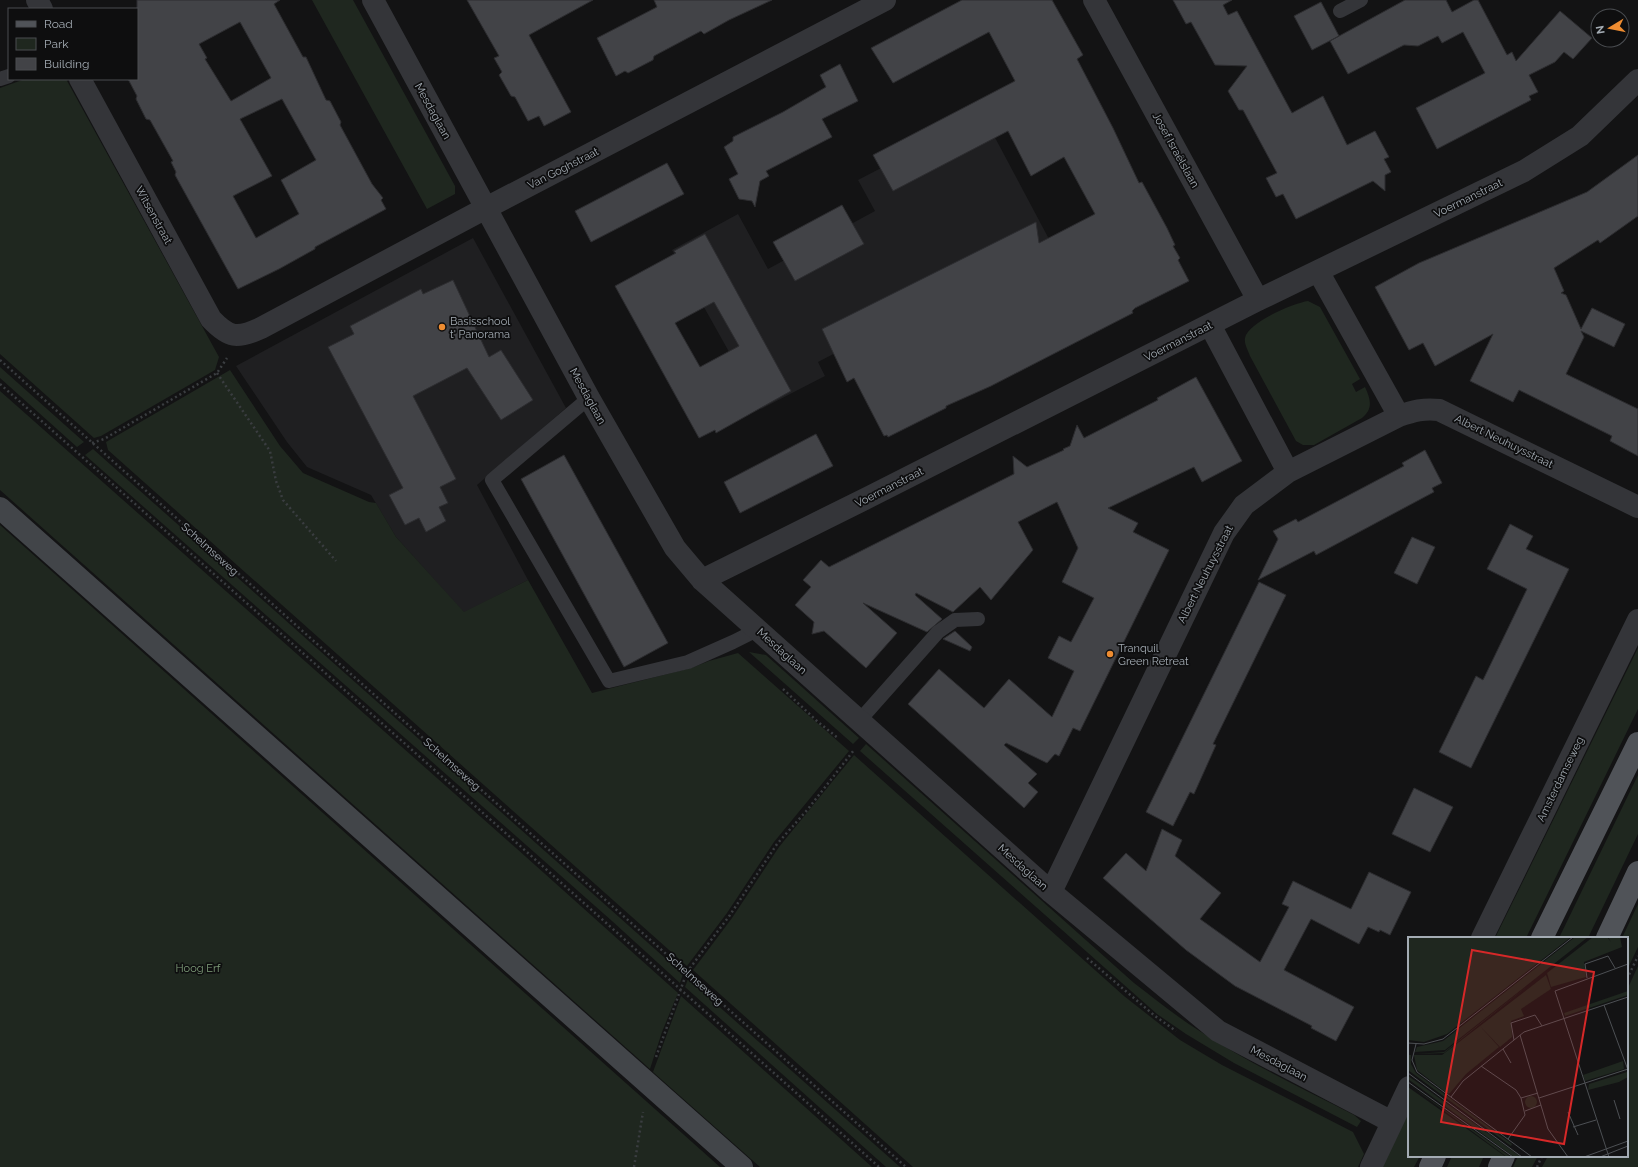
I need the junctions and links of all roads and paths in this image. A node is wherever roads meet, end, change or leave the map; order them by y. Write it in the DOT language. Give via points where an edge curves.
graph roads {
  1 [pos="373,0"];
  2 [pos="885,0"];
  3 [pos="1094,0"];
  4 [pos="1361,0"];
  5 [pos="1340,11"];
  6 [pos="81,80"];
  7 [pos="1638,80"];
  8 [pos="486,208"];
  9 [pos="1318,271"];
  10 [pos="1258,300"];
  11 [pos="1210,325"];
  12 [pos="241,336"];
  13 [pos="0,360"];
  14 [pos="217,373"];
  15 [pos="0,384"];
  16 [pos="589,398"];
  17 [pos="1399,416"];
  18 [pos="92,443"];
  19 [pos="1288,472"];
  20 [pos="1638,507"];
  21 [pos="0,508"];
  22 [pos="336,561"];
  23 [pos="702,580"];
  24 [pos="978,619"];
  25 [pos="1638,620"];
  26 [pos="758,630"];
  27 [pos="860,722"];
  28 [pos="1638,743"];
  29 [pos="853,751"];
  30 [pos="1638,872"];
  31 [pos="1051,892"];
  32 [pos="1482,937"];
  33 [pos="1542,937"];
  34 [pos="1607,937"];
  35 [pos="1638,956"];
  36 [pos="687,972"];
  37 [pos="1628,977"];
  38 [pos="681,991"];
  39 [pos="648,1084"];
  40 [pos="1408,1089"];
  41 [pos="1392,1122"];
  42 [pos="1435,1157"];
  43 [pos="1504,1157"];
  44 [pos="1542,1157"];
  45 [pos="634,1167"];
  46 [pos="742,1167"];
  47 [pos="879,1167"];
  48 [pos="906,1167"];
  49 [pos="1371,1167"];
  50 [pos="1430,1167"];
  51 [pos="1499,1167"];
  52 [pos="1537,1167"];
  1 -- 8 [label="street, Mesdaglaan"];
  2 -- 8 [label="street, Van Goghstraat"];
  3 -- 10 [label="street, Josef Israëlslaan"];
  4 -- 5 [label="lane"];
  6 -- 12 [label="street, Witsenstraat" via="211,319 230,335"];
  7 -- 9 [label="street, Voermanstraat" via="1580,136 1524,171"];
  8 -- 12 [label="street, Van Goghstraat" via="261,328"];
  8 -- 16 [label="street, Mesdaglaan"];
  9 -- 10 [label="street, Voermanstraat"];
  9 -- 17 [label="street"];
  10 -- 11 [label="street, Voermanstraat"];
  11 -- 19 [label="street"];
  11 -- 23 [label="street, Voermanstraat"];
  12 -- 14 [label="path"];
  13 -- 18 [label="path, Schelmseweg"];
  14 -- 18 [label="path" via="104,439"];
  14 -- 22 [label="path" via="270,451 283,500"];
  15 -- 38 [label="path, Schelmseweg"];
  16 -- 23 [label="street, Mesdaglaan" via="676,548"];
  16 -- 26 [label="lane" via="492,480 609,681 688,662"];
  17 -- 19 [label="street, Albert Neuhuysstraat"];
  17 -- 20 [label="street, Albert Neuhuysstraat" via="1426,408 1439,410"];
  18 -- 36 [label="path, Schelmseweg"];
  19 -- 31 [label="street, Albert Neuhuysstraat" via="1244,505 1224,533"];
  21 -- 39 [label="main road"];
  23 -- 26 [label="street, Mesdaglaan"];
  24 -- 27 [label="lane" via="955,620 938,632"];
  25 -- 32 [label="street, Amsterdamseweg"];
  26 -- 27 [label="street, Mesdaglaan"];
  27 -- 31 [label="street, Mesdaglaan"];
  28 -- 33 [label="main road"];
  29 -- 36 [label="path" via="777,844 730,915"];
  30 -- 34 [label="main road"];
  31 -- 41 [label="street, Mesdaglaan" via="1218,1031"];
  35 -- 37 [label="path"];
  36 -- 38 [label="path"];
  36 -- 48 [label="path, Schelmseweg"];
  38 -- 39 [label="path"];
  38 -- 47 [label="path, Schelmseweg"];
  39 -- 45 [label="path"];
  39 -- 46 [label="main road"];
  40 -- 41 [label="street"];
  41 -- 49 [label="street"];
  42 -- 50 [label="main road"];
  43 -- 51 [label="main road"];
  44 -- 52 [label="path"];
}
